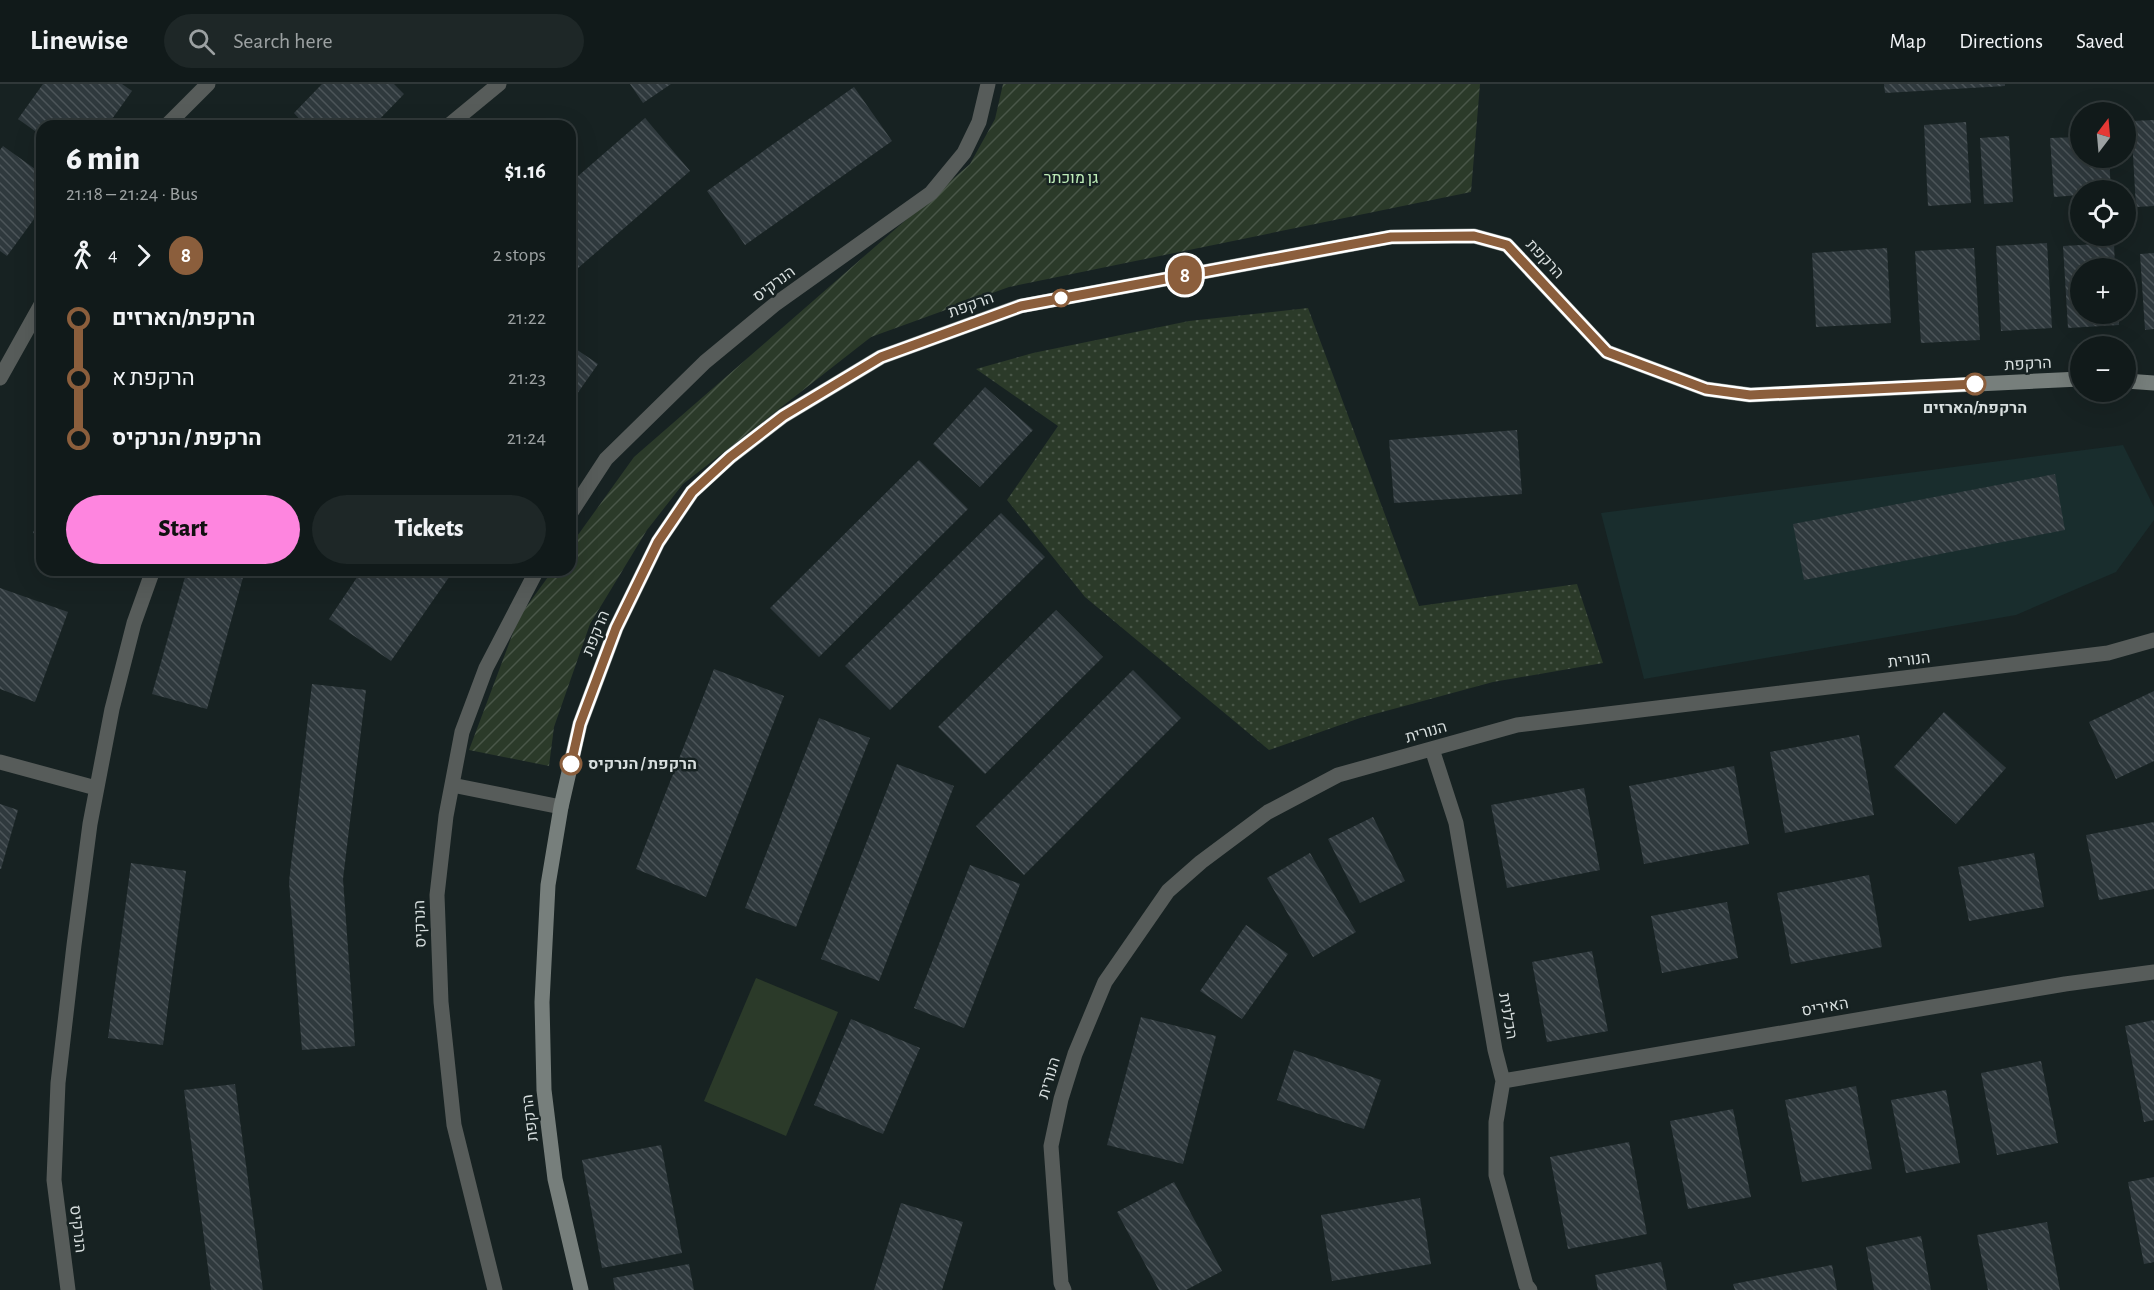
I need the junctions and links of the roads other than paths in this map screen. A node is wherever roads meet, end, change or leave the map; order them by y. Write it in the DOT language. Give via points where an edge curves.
graph roads {
  1 [pos="208,84"];
  2 [pos="499,84"];
  3 [pos="988,84"];
  4 [pos="172,120"];
  5 [pos="455,120"];
  6 [pos="36,314"];
  7 [pos="0,378"];
  8 [pos="2070,379"];
  9 [pos="2136,382"];
  10 [pos="2154,383"];
  11 [pos="576,505"];
  12 [pos="151,576"];
  13 [pos="534,576"];
  14 [pos="2154,640"];
  15 [pos="1431,749"];
  16 [pos="0,762"];
  17 [pos="452,785"];
  18 [pos="96,788"];
  19 [pos="561,807"];
  20 [pos="2154,972"];
  21 [pos="1503,1081"];
  22 [pos="68,1290"];
  23 [pos="495,1290"];
  24 [pos="582,1290"];
  25 [pos="1064,1290"];
  26 [pos="1530,1290"];
  1 -- 4 [label="street"];
  2 -- 5 [label="street"];
  3 -- 11 [label="street, הנרקיס" via="978,122 964,153 931,193 774,305 705,362 606,459"];
  6 -- 7 [label="street"];
  8 -- 19 [label="street, הרקפת" via="1750,395 1706,389 1607,352 1507,245 1474,236 1391,237 1021,306 881,357 783,416 692,492 658,542 616,628 580,724"];
  9 -- 10 [label="street"];
  12 -- 18 [label="street, הנרקיס" via="134,623"];
  13 -- 17 [label="street, הנרקיס" via="486,668 462,732"];
  14 -- 15 [label="street, הנורית" via="2108,653 1517,725"];
  15 -- 21 [label="street, הכלנית" via="1456,823"];
  15 -- 25 [label="street, הנורית" via="1338,775 1268,812 1168,891 1105,982 1075,1054 1050,1146"];
  16 -- 18 [label="street"];
  17 -- 19 [label="street"];
  17 -- 23 [label="street, הנרקיס" via="437,895 441,1002 454,1125"];
  18 -- 22 [label="street, הנרקיס" via="58,1083 54,1180"];
  19 -- 24 [label="street, הרקפת" via="548,885 542,1002 544,1090 555,1179"];
  20 -- 21 [label="street, האיריס"];
  21 -- 26 [label="street, הכלנית" via="1496,1122 1496,1175"];
}
